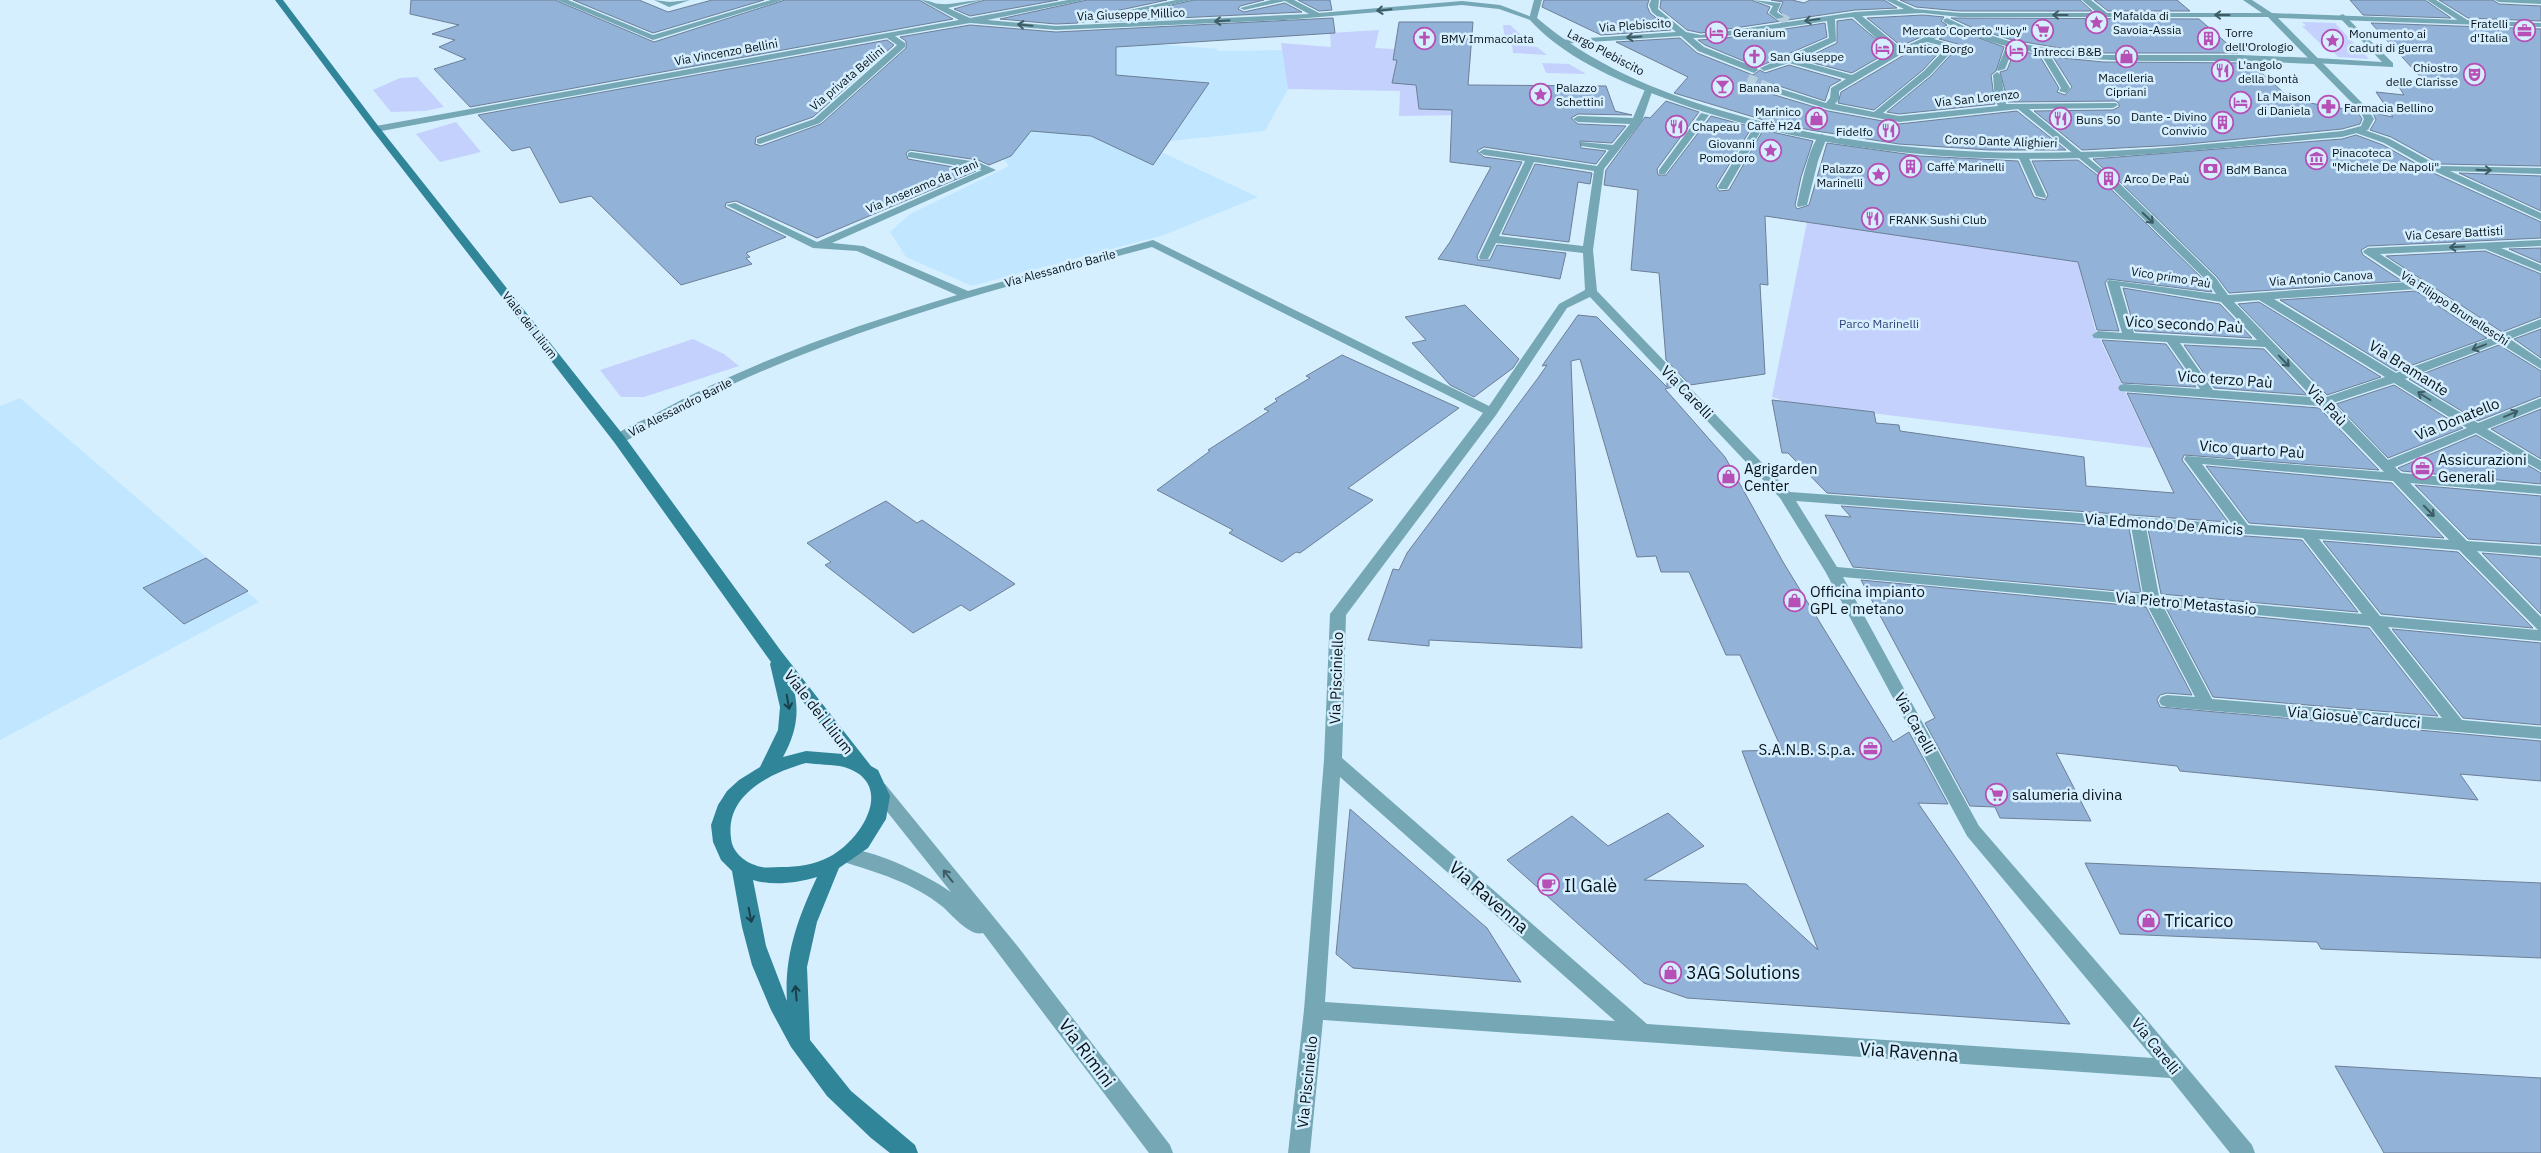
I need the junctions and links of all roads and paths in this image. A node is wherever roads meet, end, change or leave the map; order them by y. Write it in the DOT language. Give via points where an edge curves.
graph roads {
  1 [pos="279,0"];
  2 [pos="561,0"];
  3 [pos="658,0"];
  4 [pos="686,0"];
  5 [pos="777,0"];
  6 [pos="925,0"];
  7 [pos="979,0"];
  8 [pos="1081,0"];
  9 [pos="1188,0"];
  10 [pos="1282,0"];
  11 [pos="1288,0"];
  12 [pos="1422,0"];
  13 [pos="1479,0"];
  14 [pos="1538,0"];
  15 [pos="1655,0"];
  16 [pos="1757,0"];
  17 [pos="1890,0"];
  18 [pos="2086,0"];
  19 [pos="2247,0"];
  20 [pos="2431,0"];
  21 [pos="2499,0"];
  22 [pos="2541,2"];
  23 [pos="1462,3"];
  24 [pos="1432,5"];
  25 [pos="940,7"];
  26 [pos="1244,8"];
  27 [pos="1913,11"];
  28 [pos="1855,14"];
  29 [pos="1318,15"];
  30 [pos="2105,15"];
  31 [pos="2271,15"];
  32 [pos="2343,16"];
  33 [pos="1831,17"];
  34 [pos="1533,19"];
  35 [pos="966,20"];
  36 [pos="1787,20"];
  37 [pos="1948,20"];
  38 [pos="2466,21"];
  39 [pos="2541,24"];
  40 [pos="1957,26"];
  41 [pos="1056,28"];
  42 [pos="1682,34"];
  43 [pos="1963,34"];
  44 [pos="888,35"];
  45 [pos="1927,40"];
  46 [pos="1560,42"];
  47 [pos="2011,44"];
  48 [pos="1953,46"];
  49 [pos="1900,51"];
  50 [pos="2043,51"];
  51 [pos="1789,60"];
  52 [pos="2316,61"];
  53 [pos="1764,68"];
  54 [pos="1748,78"];
  55 [pos="1852,78"];
  56 [pos="1649,89"];
  57 [pos="1772,90"];
  58 [pos="2112,105"];
  59 [pos="1828,106"];
  60 [pos="2003,106"];
  61 [pos="2019,106"];
  62 [pos="2079,106"];
  63 [pos="1704,115"];
  64 [pos="1875,115"];
  65 [pos="1578,119"];
  66 [pos="1636,120"];
  67 [pos="1760,124"];
  68 [pos="376,130"];
  69 [pos="2359,131"];
  70 [pos="1822,138"];
  71 [pos="760,141"];
  72 [pos="1584,144"];
  73 [pos="1615,148"];
  74 [pos="1484,152"];
  75 [pos="911,155"];
  76 [pos="2080,155"];
  77 [pos="2023,156"];
  78 [pos="1531,159"];
  79 [pos="2435,168"];
  80 [pos="1599,169"];
  81 [pos="2541,171"];
  82 [pos="1662,172"];
  83 [pos="2101,173"];
  84 [pos="2114,184"];
  85 [pos="1723,187"];
  86 [pos="2041,196"];
  87 [pos="731,205"];
  88 [pos="1802,205"];
  89 [pos="2541,217"];
  90 [pos="1493,239"];
  91 [pos="2541,243"];
  92 [pos="817,246"];
  93 [pos="2486,246"];
  94 [pos="1588,250"];
  95 [pos="2368,251"];
  96 [pos="1484,258"];
  97 [pos="2541,269"];
  98 [pos="2418,285"];
  99 [pos="1591,292"];
  100 [pos="965,294"];
  101 [pos="2261,296"];
  102 [pos="2225,299"];
  103 [pos="2541,323"];
  104 [pos="2098,335"];
  105 [pos="2129,337"];
  106 [pos="2500,338"];
  107 [pos="2171,339"];
  108 [pos="2268,344"];
  109 [pos="2541,365"];
  110 [pos="2396,378"];
  111 [pos="2124,388"];
  112 [pos="2210,394"];
  113 [pos="2324,402"];
  114 [pos="2541,402"];
  115 [pos="1491,412"];
  116 [pos="2476,428"];
  117 [pos="619,439"];
  118 [pos="2541,467"];
  119 [pos="2390,471"];
  120 [pos="2541,490"];
  121 [pos="1786,496"];
  122 [pos="2138,522"];
  123 [pos="2244,530"];
  124 [pos="2308,534"];
  125 [pos="2463,546"];
  126 [pos="2541,551"];
  127 [pos="1832,571"];
  128 [pos="2152,600"];
  129 [pos="2376,622"];
  130 [pos="2541,626"];
  131 [pos="2541,636"];
  132 [pos="775,655"];
  133 [pos="2167,701"];
  134 [pos="2207,705"];
  135 [pos="2457,726"];
  136 [pos="2541,733"];
  137 [pos="1334,760"];
  138 [pos="863,768"];
  139 [pos="767,770"];
  140 [pos="879,789"];
  141 [pos="839,861"];
  142 [pos="741,867"];
  143 [pos="1012,954"];
  144 [pos="1314,1010"];
  145 [pos="1644,1034"];
  146 [pos="801,1042"];
  147 [pos="2175,1069"];
  148 [pos="907,1153"];
  149 [pos="1162,1153"];
  150 [pos="1299,1153"];
  151 [pos="2244,1153"];
  1 -- 68 [label="main road, Viale dei Lilium"];
  2 -- 5 [label="street" via="653,38"];
  3 -- 4 [label="street" via="669,5"];
  6 -- 25 [label="street, Via Giuseppe Millico"];
  7 -- 25 [label="street"];
  8 -- 35 [label="street, Via Vincenzo Bellini"];
  9 -- 41 [label="street"];
  10 -- 26 [label="street"];
  11 -- 29 [label="street"];
  12 -- 24 [label="street"];
  13 -- 23 [label="street"];
  14 -- 34 [label="street"];
  15 -- 42 [label="street" via="1655,10"];
  16 -- 36 [label="street" via="1778,5 1773,13"];
  17 -- 27 [label="street"];
  18 -- 30 [label="street"];
  19 -- 31 [label="street"];
  20 -- 38 [label="street"];
  21 -- 22 [label="street"];
  23 -- 24 [label="street"];
  23 -- 34 [label="street" via="1500,7"];
  24 -- 29 [label="street, Via Giuseppe Millico, one-way"];
  25 -- 35 [label="street, Via Giuseppe Millico"];
  27 -- 28 [label="street, Via Plebiscito"];
  30 -- 27 [label="street, one-way" via="1960,15"];
  28 -- 33 [label="street, Via Plebiscito"];
  28 -- 49 [label="street"];
  29 -- 41 [label="street, Via Giuseppe Millico, one-way"];
  31 -- 30 [label="street, one-way"];
  31 -- 32 [label="street"];
  31 -- 52 [label="street"];
  32 -- 38 [label="street"];
  32 -- 52 [label="street" via="2390,65"];
  33 -- 36 [label="street, Via Plebiscito, one-way"];
  33 -- 51 [label="street" via="1833,38"];
  34 -- 46 [label="street, Largo Plebiscito"];
  41 -- 35 [label="street, Via Giuseppe Millico, one-way"];
  35 -- 44 [label="street, Via Vincenzo Bellini"];
  36 -- 42 [label="street, Via Plebiscito" via="1719,35"];
  37 -- 40 [label="street"];
  38 -- 39 [label="street"];
  40 -- 43 [label="street"];
  40 -- 45 [label="street"];
  42 -- 46 [label="street, Via Plebiscito, one-way"];
  42 -- 54 [label="street" via="1700,49 1754,70 1740,74"];
  43 -- 47 [label="street"];
  43 -- 48 [label="street"];
  44 -- 68 [label="street, Via Vincenzo Bellini"];
  44 -- 71 [label="street, Via privata Bellini" via="902,45 817,121"];
  45 -- 48 [label="street"];
  45 -- 49 [label="street"];
  46 -- 56 [label="street, Largo Plebiscito" via="1609,71"];
  47 -- 50 [label="street"];
  47 -- 60 [label="street" via="1999,72 1999,100"];
  48 -- 64 [label="street"];
  49 -- 55 [label="street"];
  50 -- 52 [label="street" via="2105,59"];
  50 -- 62 [label="street" via="2066,88 2063,93"];
  51 -- 53 [label="street"];
  51 -- 55 [label="street"];
  52 -- 69 [label="street" via="2368,115 2368,124"];
  55 -- 59 [label="street" via="1834,90 1835,99"];
  56 -- 66 [label="street"];
  56 -- 67 [label="street, Corso Dante Alighieri"];
  57 -- 59 [label="street, Via San Lorenzo"];
  58 -- 62 [label="street, Via San Lorenzo"];
  59 -- 64 [label="street, Via San Lorenzo"];
  60 -- 61 [label="street, Via San Lorenzo"];
  60 -- 64 [label="street, Via San Lorenzo" via="1994,110 1908,119"];
  61 -- 62 [label="street, Via San Lorenzo"];
  61 -- 76 [label="street"];
  63 -- 82 [label="street"];
  65 -- 66 [label="street"];
  66 -- 73 [label="street"];
  67 -- 70 [label="street, Corso Dante Alighieri"];
  67 -- 85 [label="street"];
  68 -- 117 [label="main road, Viale dei Lilium"];
  69 -- 76 [label="street, Corso Dante Alighieri"];
  69 -- 79 [label="street" via="2387,141"];
  70 -- 77 [label="street, Corso Dante Alighieri" via="1892,148"];
  70 -- 88 [label="street"];
  72 -- 73 [label="street"];
  73 -- 80 [label="street"];
  74 -- 78 [label="street"];
  75 -- 92 [label="street, Via Anseramo da Trani" via="978,165 990,170"];
  76 -- 77 [label="street, Corso Dante Alighieri"];
  76 -- 83 [label="street"];
  77 -- 86 [label="street"];
  78 -- 80 [label="street"];
  78 -- 90 [label="street"];
  79 -- 81 [label="street, one-way"];
  79 -- 89 [label="street"];
  80 -- 94 [label="street"];
  84 -- 102 [label="street, Via Paù, one-way" via="2212,280"];
  87 -- 92 [label="street"];
  90 -- 94 [label="street"];
  90 -- 96 [label="street"];
  91 -- 93 [label="street, Via Cesare Battisti"];
  92 -- 100 [label="street" via="859,248"];
  93 -- 95 [label="street, Via Cesare Battisti, one-way"];
  93 -- 97 [label="street"];
  94 -- 99 [label="street"];
  95 -- 98 [label="street, Via Filippo Brunelleschi"];
  98 -- 101 [label="street, Via Antonio Canova"];
  98 -- 106 [label="street, Via Filippo Brunelleschi"];
  99 -- 115 [label="street, Via Pisciniello" via="1563,306"];
  99 -- 121 [label="street, Via Carelli"];
  100 -- 115 [label="street, Via Alessandro Barile" via="1153,243"];
  100 -- 117 [label="street, Via Alessandro Barile" via="837,338 725,383"];
  101 -- 102 [label="street, Via Antonio Canova"];
  101 -- 110 [label="street, Via Bramante"];
  102 -- 105 [label="street, Vico primo Paù" via="2114,282"];
  102 -- 108 [label="street, Via Paù"];
  103 -- 106 [label="street"];
  104 -- 105 [label="street, Vico secondo Paù"];
  105 -- 107 [label="street, Vico secondo Paù"];
  106 -- 109 [label="street, Via Filippo Brunelleschi"];
  106 -- 110 [label="street, one-way"];
  107 -- 108 [label="street, Vico secondo Paù"];
  107 -- 112 [label="street"];
  108 -- 113 [label="street, Via Paù, one-way"];
  110 -- 113 [label="street"];
  116 -- 110 [label="street, Via Bramante, one-way"];
  111 -- 112 [label="street, Vico terzo Paù"];
  112 -- 113 [label="street, Vico terzo Paù"];
  113 -- 119 [label="street, Via Paù"];
  116 -- 114 [label="street, Via Donatello, one-way"];
  115 -- 137 [label="street, Via Pisciniello" via="1338,614"];
  116 -- 118 [label="street, Via Bramante"];
  116 -- 119 [label="street, Via Donatello"];
  117 -- 132 [label="main road, Viale dei Lilium"];
  119 -- 120 [label="street"];
  119 -- 123 [label="street, Vico quarto Paù" via="2191,459"];
  119 -- 125 [label="street, Via Paù, one-way"];
  121 -- 122 [label="street, Via Edmondo De Amicis"];
  121 -- 127 [label="street, Via Carelli"];
  122 -- 123 [label="street, Via Edmondo De Amicis"];
  122 -- 128 [label="street"];
  123 -- 124 [label="street, Via Edmondo De Amicis"];
  124 -- 125 [label="street, Via Edmondo De Amicis"];
  124 -- 129 [label="street"];
  125 -- 126 [label="street, Via Edmondo De Amicis"];
  125 -- 130 [label="street, Via Paù"];
  127 -- 128 [label="street, Via Pietro Metastasio"];
  127 -- 147 [label="street, Via Carelli" via="1973,831"];
  128 -- 129 [label="street, Via Pietro Metastasio"];
  128 -- 134 [label="street"];
  129 -- 131 [label="street, Via Pietro Metastasio"];
  129 -- 135 [label="street"];
  132 -- 138 [label="main road, Viale dei Lilium"];
  132 -- 139 [label="main road, Viale dei Lilium, one-way" via="790,714 788,730"];
  133 -- 134 [label="street, Via Giosuè Carducci"];
  134 -- 135 [label="street, Via Giosuè Carducci"];
  135 -- 136 [label="street, Via Giosuè Carducci"];
  137 -- 144 [label="street, Via Pisciniello"];
  137 -- 145 [label="street, Via Ravenna"];
  138 -- 139 [label="main road, Viale dei Lilium" via="843,759 819,757 792,760"];
  138 -- 140 [label="main road, Viale dei Lilium"];
  139 -- 142 [label="main road, Viale dei Lilium" via="738,791 722,818 723,846"];
  140 -- 141 [label="main road, Viale dei Lilium" via="881,809 877,823 862,844"];
  143 -- 140 [label="street, Via Rimini, one-way"];
  141 -- 142 [label="main road, Viale dei Lilium" via="808,874 783,877 760,875"];
  141 -- 143 [label="street, Via Rimini" via="881,864 926,883"];
  146 -- 141 [label="main road, Viale dei Lilium, one-way" via="796,985 798,955 810,916"];
  142 -- 146 [label="main road, one-way" via="756,947 771,989"];
  143 -- 149 [label="street, Via Rimini"];
  144 -- 145 [label="street, Via Ravenna"];
  144 -- 150 [label="street, Via Pisciniello"];
  145 -- 147 [label="street, Via Ravenna"];
  146 -- 148 [label="main road" via="836,1090"];
  147 -- 151 [label="street, Via Carelli"];
}
